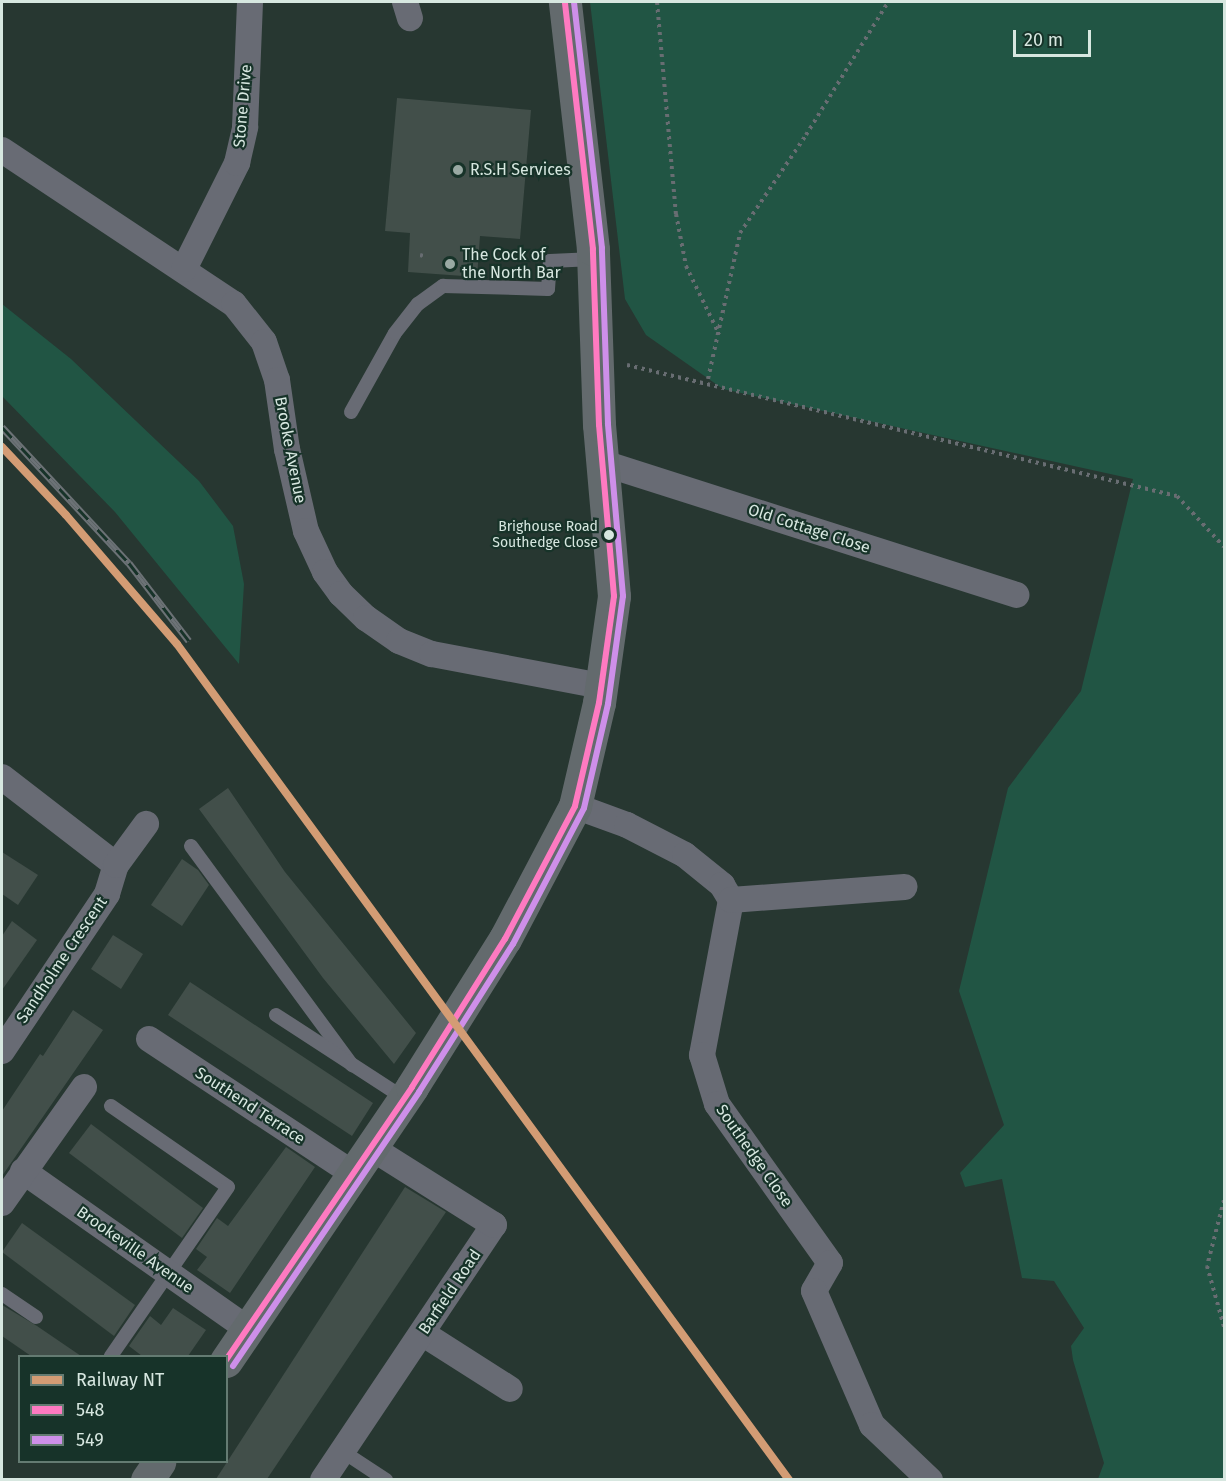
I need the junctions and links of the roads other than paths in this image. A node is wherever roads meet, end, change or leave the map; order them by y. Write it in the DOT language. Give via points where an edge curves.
graph roads {
  1 [pos="250,2"];
  2 [pos="565,2"];
  3 [pos="2,150"];
  4 [pos="594,260"];
  5 [pos="184,269"];
  6 [pos="351,412"];
  7 [pos="603,463"];
  8 [pos="1016,595"];
  9 [pos="602,686"];
  10 [pos="2,777"];
  11 [pos="575,806"];
  12 [pos="146,824"];
  13 [pos="191,846"];
  14 [pos="116,865"];
  15 [pos="905,887"];
  16 [pos="731,900"];
  17 [pos="276,1015"];
  18 [pos="149,1039"];
  19 [pos="2,1051"];
  20 [pos="352,1065"];
  21 [pos="84,1087"];
  22 [pos="404,1098"];
  23 [pos="111,1106"];
  24 [pos="361,1160"];
  25 [pos="23,1171"];
  26 [pos="2,1203"];
  27 [pos="168,1273"];
  28 [pos="2,1294"];
  29 [pos="36,1317"];
  30 [pos="248,1329"];
  31 [pos="422,1333"];
  32 [pos="112,1355"];
  33 [pos="228,1358"];
  34 [pos="510,1389"];
  35 [pos="342,1451"];
  36 [pos="158,1463"];
  37 [pos="147,1479"];
  38 [pos="323,1479"];
  39 [pos="386,1479"];
  40 [pos="930,1479"];
  1 -- 5 [label="street, Stone Drive" via="244,127 237,163"];
  2 -- 4 [label="main road"];
  3 -- 5 [label="street, Brooke Avenue"];
  4 -- 6 [label="lane" via="550,261 548,289 443,286 418,304 395,333"];
  4 -- 7 [label="main road"];
  5 -- 9 [label="street, Brooke Avenue" via="234,304 264,342 277,380 287,449 306,531 325,572 341,594 366,618 399,640 432,654"];
  7 -- 8 [label="street, Old Cottage Close"];
  7 -- 9 [label="main road" via="614,596"];
  9 -- 11 [label="main road"];
  10 -- 14 [label="street"];
  11 -- 16 [label="street" via="627,825 686,855 722,885"];
  11 -- 22 [label="main road" via="506,939"];
  12 -- 14 [label="street, Sandholme Crescent"];
  13 -- 20 [label="lane"];
  14 -- 19 [label="street, Sandholme Crescent" via="107,894"];
  15 -- 16 [label="street"];
  16 -- 40 [label="street, Southedge Close" via="702,1055 717,1104 831,1263 814,1291 872,1425"];
  17 -- 20 [label="lane"];
  18 -- 24 [label="street, Southend Terrace"];
  20 -- 22 [label="lane"];
  21 -- 25 [label="street"];
  22 -- 24 [label="main road"];
  23 -- 27 [label="lane" via="228,1187"];
  24 -- 30 [label="main road"];
  24 -- 31 [label="street, Barfield Road" via="494,1225"];
  25 -- 26 [label="street"];
  25 -- 27 [label="street, Brookeville Avenue"];
  27 -- 30 [label="street, Brookeville Avenue"];
  27 -- 32 [label="lane"];
  28 -- 29 [label="lane"];
  30 -- 33 [label="main road"];
  31 -- 34 [label="street"];
  31 -- 35 [label="street, Barfield Road"];
  35 -- 38 [label="street, Barfield Road"];
  35 -- 39 [label="lane"];
  36 -- 37 [label="main road"];
}
